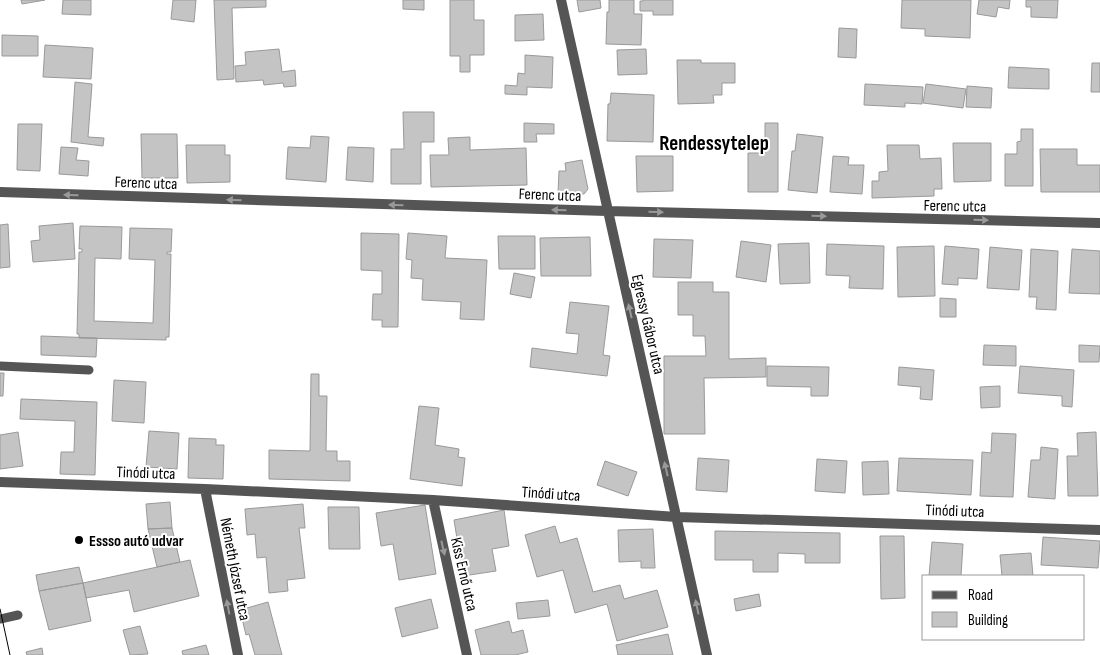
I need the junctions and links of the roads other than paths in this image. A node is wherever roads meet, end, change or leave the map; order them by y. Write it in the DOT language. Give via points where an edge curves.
graph roads {
  1 [pos="561,0"];
  2 [pos="0,192"];
  3 [pos="607,211"];
  4 [pos="1100,223"];
  5 [pos="0,366"];
  6 [pos="89,370"];
  7 [pos="0,482"];
  8 [pos="205,489"];
  9 [pos="433,500"];
  10 [pos="677,517"];
  11 [pos="1100,530"];
  12 [pos="18,615"];
  13 [pos="0,619"];
  14 [pos="238,655"];
  15 [pos="467,655"];
  16 [pos="707,655"];
  1 -- 3 [label="street, Egressy Gábor utca"];
  3 -- 2 [label="street, Ferenc utca, one-way"];
  3 -- 4 [label="street, Ferenc utca, one-way"];
  10 -- 3 [label="street, Egressy Gábor utca, one-way"];
  5 -- 6 [label="lane"];
  7 -- 8 [label="street, Tinódi utca"];
  8 -- 9 [label="street, Tinódi utca"];
  14 -- 8 [label="street, Németh József utca, one-way"];
  9 -- 10 [label="street, Tinódi utca"];
  9 -- 15 [label="street, Kiss Ernő utca, one-way"];
  10 -- 11 [label="street, Tinódi utca"];
  16 -- 10 [label="street, Egressy Gábor utca, one-way"];
  12 -- 13 [label="lane"];
}
